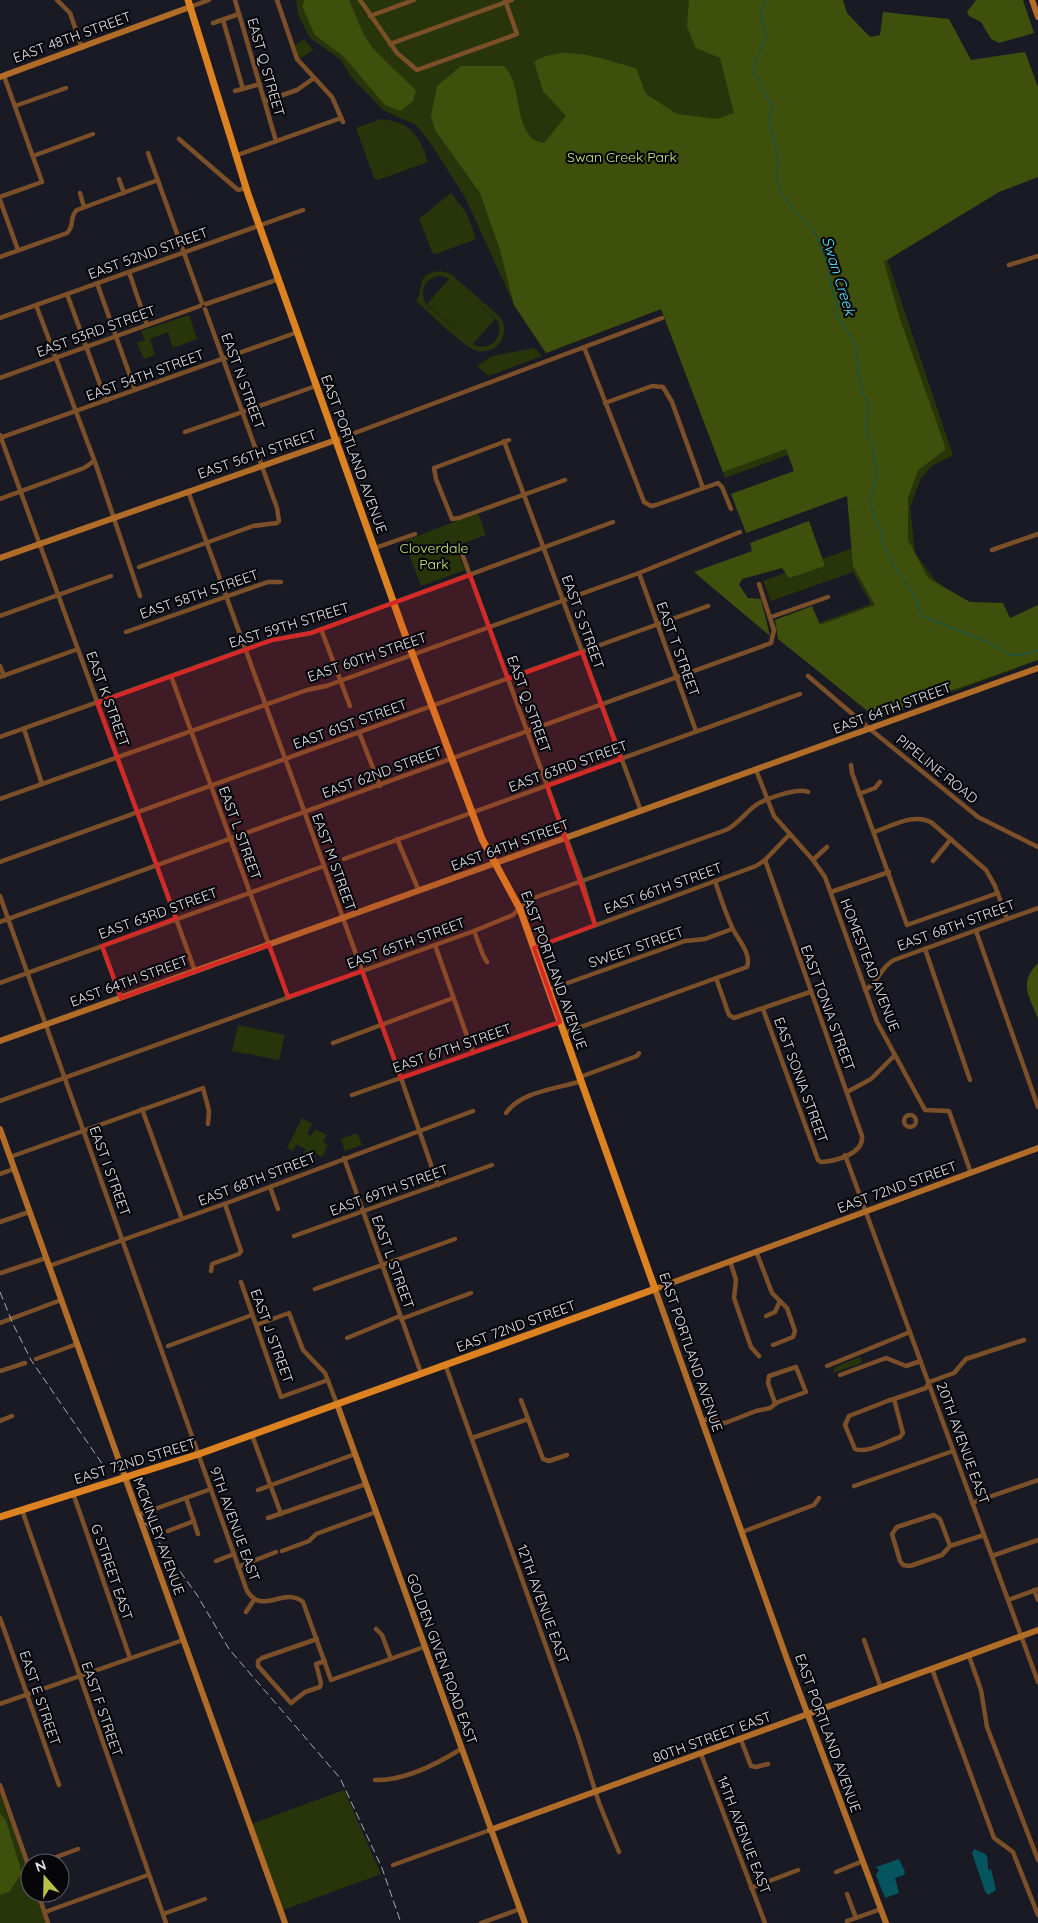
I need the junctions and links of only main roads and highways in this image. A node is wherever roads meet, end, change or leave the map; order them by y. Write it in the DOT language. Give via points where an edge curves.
graph roads {
  1 [pos="189,3"];
  2 [pos="655,1289"];
  3 [pos="0,1517"];
  1 -- 2 [label="main road, EAST PORTLAND AVENUE" via="235,156 394,602 482,839 520,909"];
  2 -- 3 [label="main road, EAST 72ND STREET" via="199,1454"];
}
